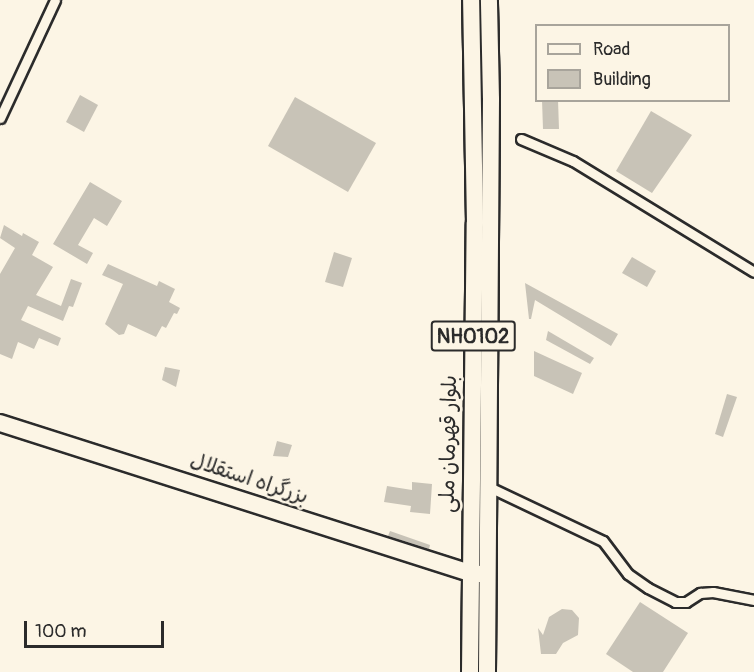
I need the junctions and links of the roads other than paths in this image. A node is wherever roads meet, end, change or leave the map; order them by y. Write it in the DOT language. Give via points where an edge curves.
graph roads {
  1 [pos="55,0"];
  2 [pos="471,0"];
  3 [pos="489,0"];
  4 [pos="0,118"];
  5 [pos="520,139"];
  6 [pos="754,272"];
  7 [pos="0,423"];
  8 [pos="487,486"];
  9 [pos="478,574"];
  10 [pos="754,600"];
  11 [pos="470,672"];
  12 [pos="487,672"];
  1 -- 4 [label="street"];
  2 -- 9 [label="highway, بلوار قهرمان ملی / NH0102"];
  3 -- 8 [label="highway, بلوار قهرمان ملی / NH0102"];
  5 -- 6 [label="street" via="573,161"];
  7 -- 9 [label="highway, بزرگراه استقلال"];
  8 -- 9 [label="highway, بلوار قهرمان ملی / NH0102"];
  8 -- 10 [label="street" via="603,541 628,574 675,602 713,592"];
  9 -- 11 [label="highway, بلوار قهرمان ملی / NH0102"];
  9 -- 12 [label="highway, بلوار قهرمان ملی / NH0102"];
}
